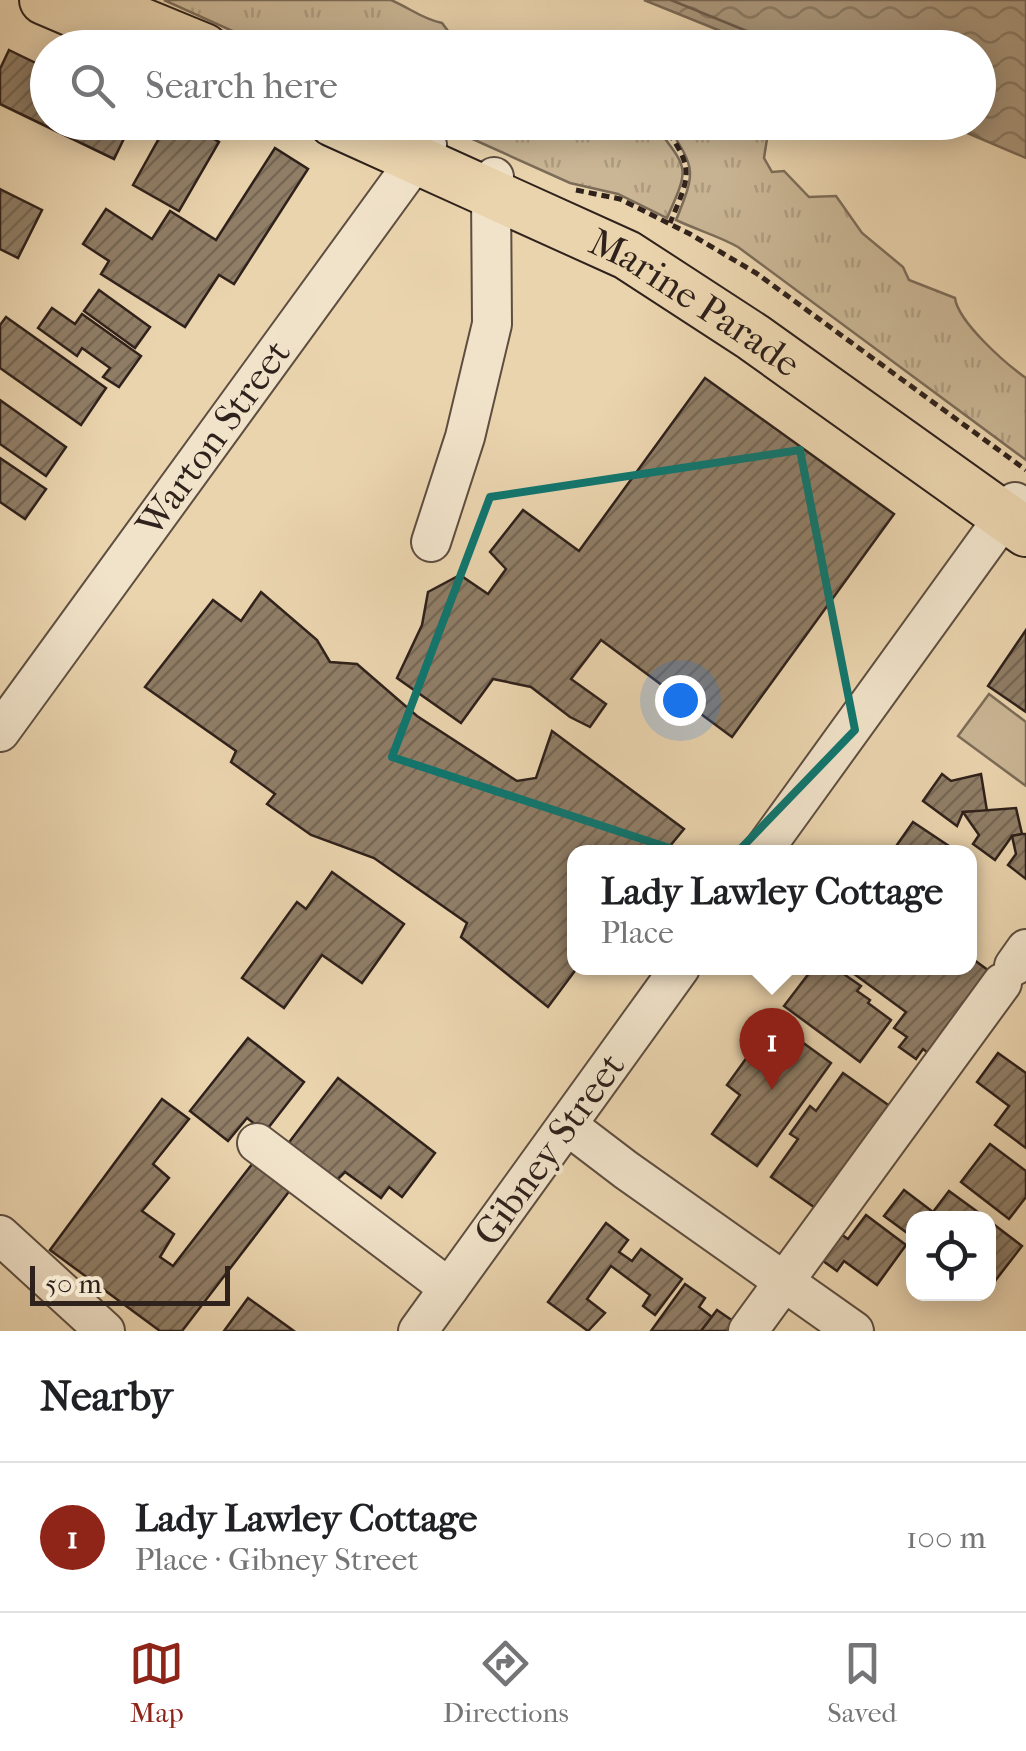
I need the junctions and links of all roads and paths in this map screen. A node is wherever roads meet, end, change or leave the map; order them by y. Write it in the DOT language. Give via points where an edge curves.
graph roads {
  1 [pos="44,0"];
  2 [pos="88,0"];
  3 [pos="114,30"];
  4 [pos="160,30"];
  5 [pos="386,140"];
  6 [pos="404,140"];
  7 [pos="672,140"];
  8 [pos="422,152"];
  9 [pos="493,184"];
  10 [pos="670,224"];
  11 [pos="1018,515"];
  12 [pos="430,542"];
  13 [pos="0,732"];
  14 [pos="767,845"];
  15 [pos="1014,966"];
  16 [pos="675,975"];
  17 [pos="567,1125"];
  18 [pos="257,1143"];
  19 [pos="0,1235"];
  20 [pos="784,1281"];
  21 [pos="449,1288"];
  22 [pos="105,1331"];
  23 [pos="418,1331"];
  24 [pos="748,1331"];
  25 [pos="854,1331"];
  1 -- 3 [label="main road"];
  2 -- 4 [label="main road"];
  5 -- 8 [label="main road, Marine Parade"];
  6 -- 8 [label="main road, Marine Parade"];
  7 -- 10 [label="path" via="688,166"];
  8 -- 9 [label="main road, Marine Parade"];
  8 -- 13 [label="street, Warton Street"];
  9 -- 11 [label="main road, Marine Parade" via="646,251 719,296 931,440"];
  9 -- 12 [label="street" via="492,324"];
  11 -- 14 [label="street"];
  15 -- 20 [label="street"];
  16 -- 17 [label="street, Gibney Street"];
  17 -- 20 [label="street"];
  17 -- 21 [label="street, Gibney Street"];
  18 -- 21 [label="street"];
  19 -- 22 [label="street"];
  20 -- 24 [label="street"];
  20 -- 25 [label="street"];
  21 -- 23 [label="street, Gibney Street"];
}
